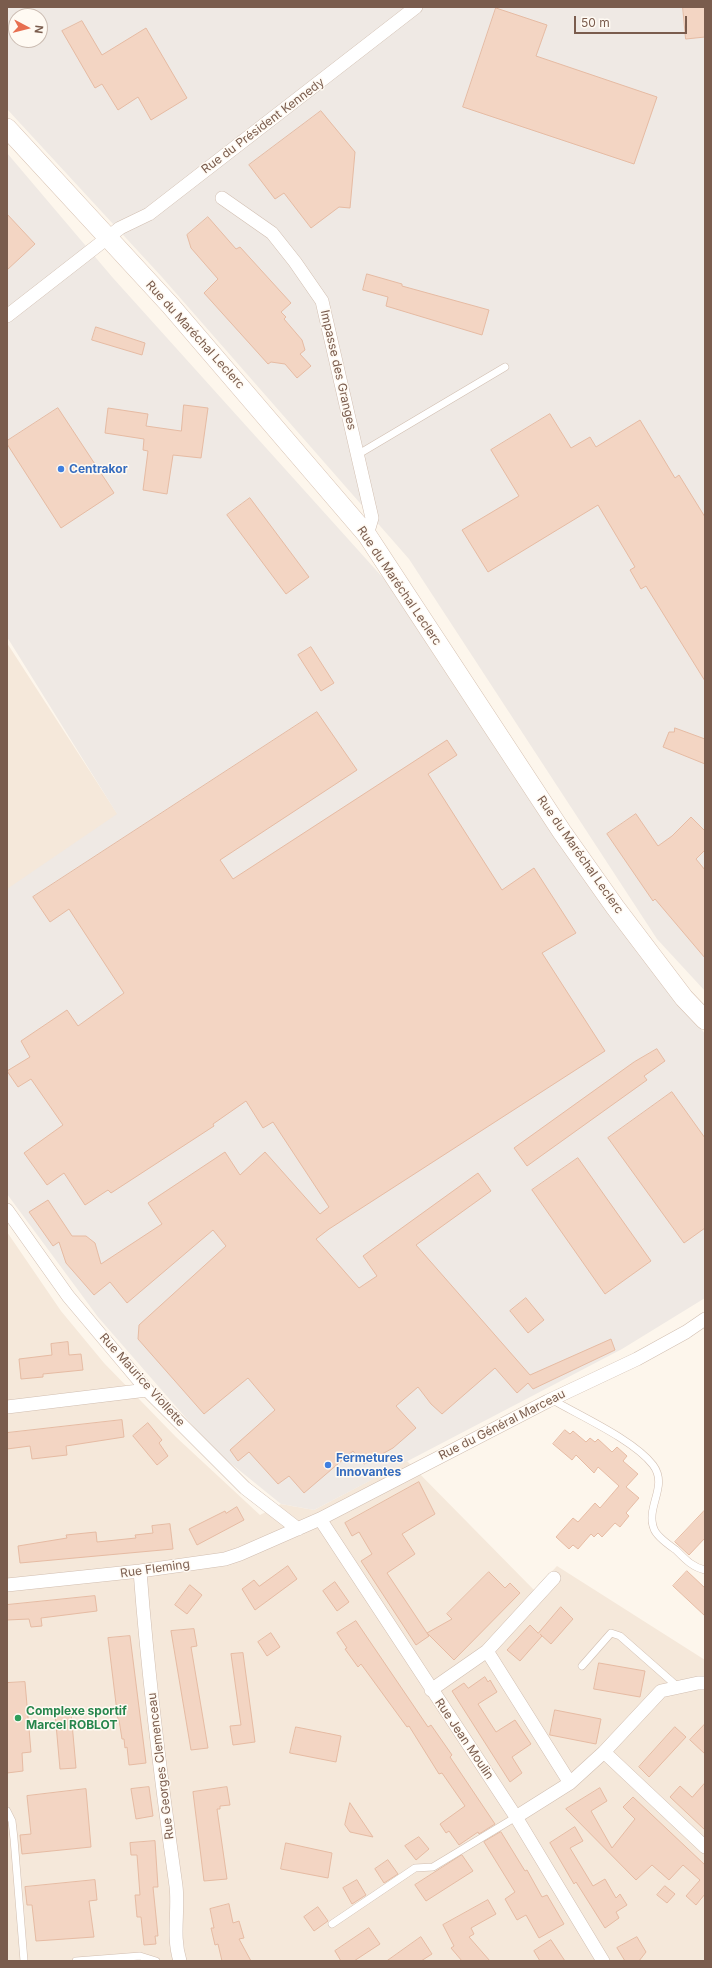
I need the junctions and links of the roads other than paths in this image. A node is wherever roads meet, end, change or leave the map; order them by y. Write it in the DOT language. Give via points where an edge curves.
graph roads {
  1 [pos="416,7"];
  2 [pos="7,128"];
  3 [pos="222,198"];
  4 [pos="107,238"];
  5 [pos="7,316"];
  6 [pos="505,367"];
  7 [pos="357,455"];
  8 [pos="367,535"];
  9 [pos="705,1020"];
  10 [pos="7,1210"];
  11 [pos="705,1319"];
  12 [pos="148,1390"];
  13 [pos="551,1399"];
  14 [pos="7,1407"];
  15 [pos="320,1519"];
  16 [pos="298,1529"];
  17 [pos="705,1570"];
  18 [pos="140,1571"];
  19 [pos="554,1578"];
  20 [pos="7,1585"];
  21 [pos="487,1651"];
  22 [pos="582,1666"];
  23 [pos="705,1684"];
  24 [pos="678,1687"];
  25 [pos="431,1690"];
  26 [pos="604,1752"];
  27 [pos="570,1783"];
  28 [pos="7,1811"];
  29 [pos="516,1817"];
  30 [pos="705,1847"];
  31 [pos="332,1924"];
  32 [pos="24,1961"];
  33 [pos="76,1961"];
  34 [pos="156,1961"];
  35 [pos="180,1961"];
  36 [pos="603,1961"];
  1 -- 4 [label="street, Rue du Président Kennedy" via="149,214 120,228"];
  2 -- 4 [label="main road, Rue du Maréchal Leclerc"];
  3 -- 7 [label="street, Impasse des Granges" via="272,233 322,301"];
  4 -- 5 [label="street, Rue du Président Kennedy"];
  4 -- 8 [label="main road, Rue du Maréchal Leclerc" via="175,311"];
  6 -- 7 [label="lane"];
  7 -- 8 [label="street, Impasse des Granges" via="372,518"];
  8 -- 9 [label="main road, Rue du Maréchal Leclerc" via="562,832 684,998"];
  10 -- 12 [label="street, Rue Maurice Viollette" via="68,1296"];
  11 -- 13 [label="street, Rue du Général Marceau" via="637,1359"];
  12 -- 14 [label="street"];
  12 -- 16 [label="street, Rue Maurice Viollette" via="245,1488"];
  13 -- 15 [label="street, Rue du Général Marceau"];
  13 -- 17 [label="lane" via="640,1450 654,1467 659,1478 651,1519 654,1531 695,1568"];
  15 -- 16 [label="street, Rue du Général Marceau"];
  15 -- 25 [label="street, Rue Jean Moulin"];
  16 -- 18 [label="street, Rue Fleming" via="225,1559"];
  18 -- 20 [label="street, Rue Fleming"];
  18 -- 35 [label="street, Rue Georges Clemenceau" via="160,1768 177,1897 175,1918"];
  19 -- 21 [label="street"];
  21 -- 25 [label="street"];
  21 -- 27 [label="street"];
  22 -- 24 [label="lane" via="611,1633 620,1636"];
  23 -- 24 [label="street"];
  24 -- 26 [label="street" via="661,1691"];
  25 -- 29 [label="street, Rue Jean Moulin"];
  26 -- 27 [label="street"];
  26 -- 30 [label="street"];
  27 -- 29 [label="street"];
  28 -- 32 [label="lane" via="12,1821"];
  29 -- 31 [label="lane" via="433,1867 415,1868"];
  29 -- 36 [label="street, Rue Jean Moulin"];
  33 -- 34 [label="lane" via="140,1956"];
}
